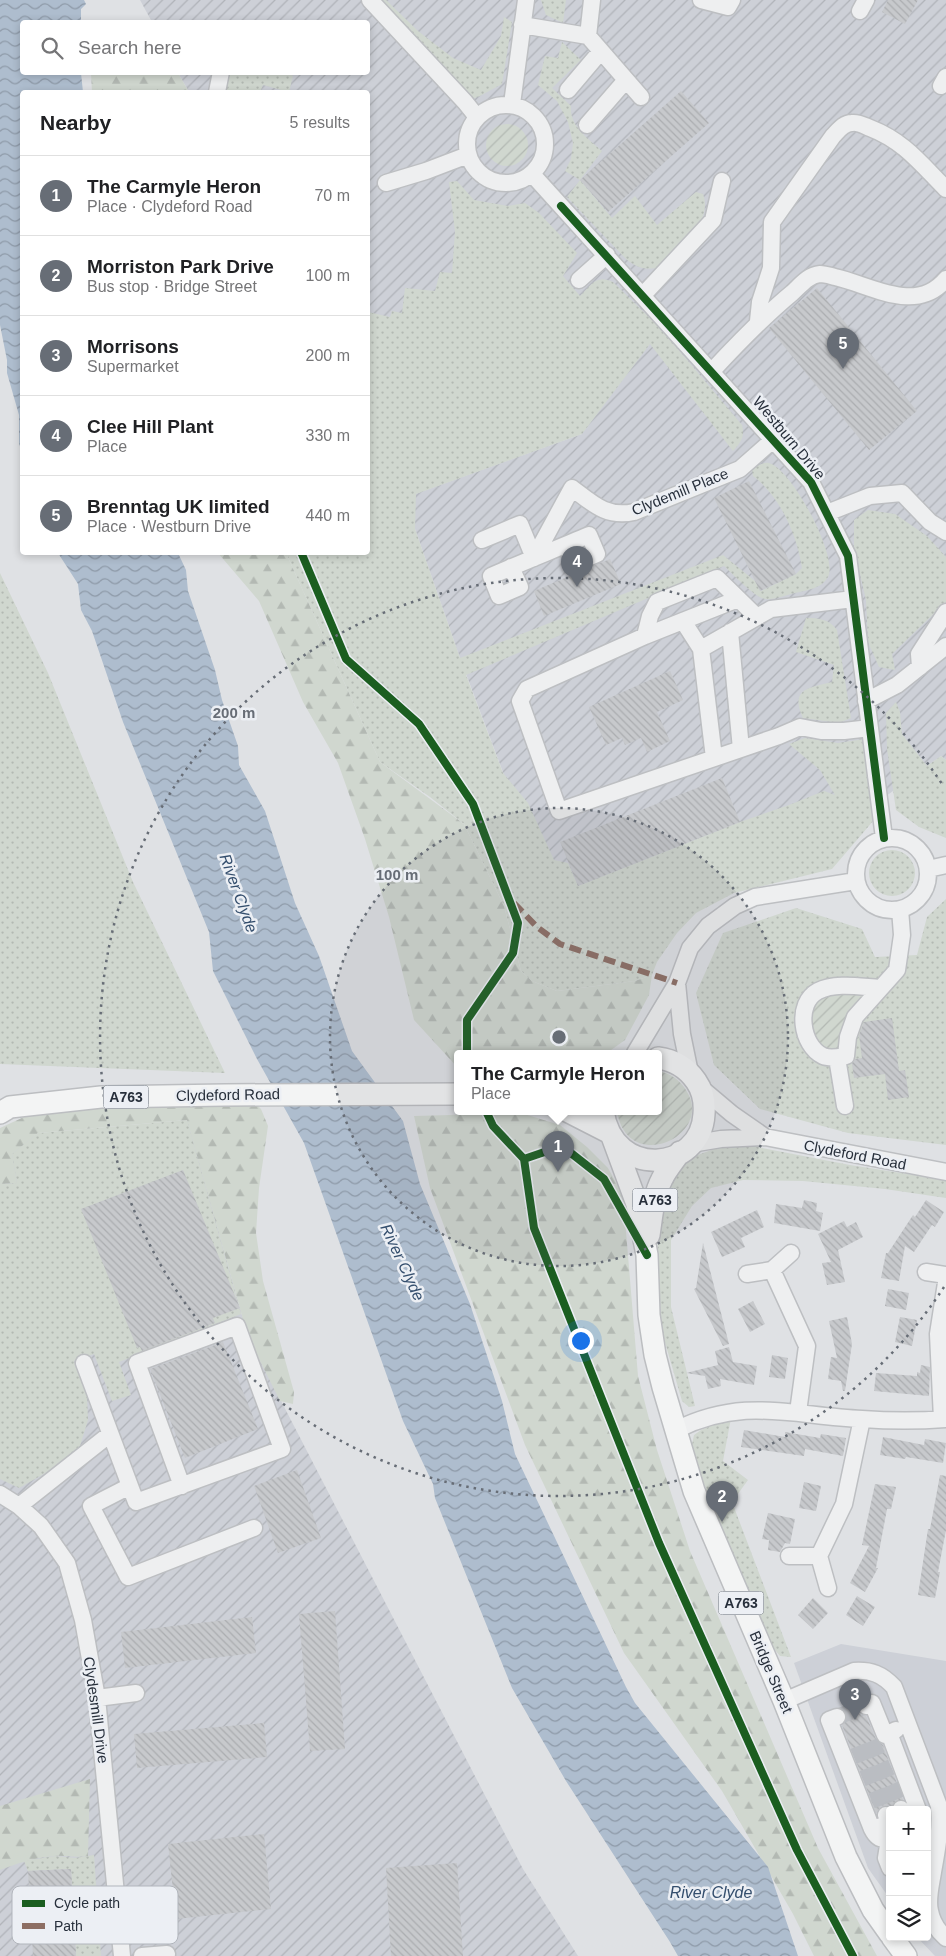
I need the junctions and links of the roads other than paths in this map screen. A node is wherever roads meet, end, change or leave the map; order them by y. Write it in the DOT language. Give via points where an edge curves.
graph roads {
  1 [pos="370,0"];
  2 [pos="526,0"];
  3 [pos="592,0"];
  4 [pos="701,0"];
  5 [pos="732,0"];
  6 [pos="522,25"];
  7 [pos="588,36"];
  8 [pos="601,51"];
  9 [pos="220,75"];
  10 [pos="626,80"];
  11 [pos="217,90"];
  12 [pos="568,90"];
  13 [pos="641,97"];
  14 [pos="512,104"];
  15 [pos="477,117"];
  16 [pos="587,126"];
  17 [pos="468,154"];
  18 [pos="532,174"];
  19 [pos="722,181"];
  20 [pos="386,183"];
  21 [pos="946,189"];
  22 [pos="607,255"];
  23 [pos="946,279"];
  24 [pos="579,280"];
  25 [pos="643,295"];
  26 [pos="758,321"];
  27 [pos="712,371"];
  28 [pos="774,439"];
  29 [pos="826,513"];
  30 [pos="946,532"];
  31 [pos="482,540"];
  32 [pos="566,544"];
  33 [pos="534,558"];
  34 [pos="512,568"];
  35 [pos="738,599"];
  36 [pos="853,599"];
  37 [pos="946,612"];
  38 [pos="757,617"];
  39 [pos="683,620"];
  40 [pos="730,632"];
  41 [pos="646,636"];
  42 [pos="946,646"];
  43 [pos="701,649"];
  44 [pos="920,667"];
  45 [pos="866,701"];
  46 [pos="870,728"];
  47 [pos="741,749"];
  48 [pos="714,758"];
  49 [pos="884,838"];
  50 [pos="946,865"];
  51 [pos="928,869"];
  52 [pos="856,881"];
  53 [pos="900,909"];
  54 [pos="677,983"];
  55 [pos="880,988"];
  56 [pos="637,1050"];
  57 [pos="837,1058"];
  58 [pos="662,1059"];
  59 [pos="695,1080"];
  60 [pos="454,1094"];
  61 [pos="846,1106"];
  62 [pos="0,1113"];
  63 [pos="573,1115"];
  64 [pos="604,1115"];
  65 [pos="611,1136"];
  66 [pos="765,1136"];
  67 [pos="686,1148"];
  68 [pos="946,1172"];
  69 [pos="791,1253"];
  70 [pos="646,1255"];
  71 [pos="772,1270"];
  72 [pos="926,1272"];
  73 [pos="747,1274"];
  74 [pos="946,1275"];
  75 [pos="946,1283"];
  76 [pos="84,1363"];
  77 [pos="798,1412"];
  78 [pos="862,1419"];
  79 [pos="944,1419"];
  80 [pos="676,1430"];
  81 [pos="110,1434"];
  82 [pos="130,1486"];
  83 [pos="182,1486"];
  84 [pos="0,1494"];
  85 [pos="20,1506"];
  86 [pos="254,1528"];
  87 [pos="789,1556"];
  88 [pos="818,1556"];
  89 [pos="828,1588"];
  90 [pos="136,1693"];
  91 [pos="97,1698"];
  92 [pos="784,1701"];
  93 [pos="866,1706"];
  94 [pos="837,1717"];
  95 [pos="908,1725"];
  96 [pos="884,1735"];
  97 [pos="916,1806"];
  98 [pos="934,1816"];
  99 [pos="886,1824"];
  100 [pos="872,1829"];
  101 [pos="886,1839"];
  102 [pos="931,1860"];
  103 [pos="115,1886"];
  104 [pos="929,1896"];
  105 [pos="886,1928"];
  106 [pos="946,1938"];
  107 [pos="895,1941"];
  108 [pos="167,1954"];
  109 [pos="142,1956"];
  110 [pos="906,1956"];
  1 -- 15 [label="street"];
  2 -- 6 [label="street"];
  3 -- 7 [label="street"];
  4 -- 5 [label="street" via="728,7"];
  6 -- 7 [label="street"];
  6 -- 14 [label="street"];
  7 -- 8 [label="street"];
  8 -- 10 [label="street"];
  8 -- 12 [label="street"];
  9 -- 11 [label="street"];
  10 -- 13 [label="street"];
  10 -- 16 [label="street"];
  14 -- 15 [label="street" via="487,109"];
  14 -- 18 [label="street" via="535,116 546,139 545,152"];
  15 -- 17 [label="street" via="466,141"];
  17 -- 18 [label="street" via="483,176 495,182 508,184"];
  17 -- 20 [label="street"];
  18 -- 22 [label="street, Westburn Drive"];
  19 -- 25 [label="street" via="713,220"];
  21 -- 26 [label="street" via="901,143 859,124 843,125 772,222 771,268 760,302"];
  22 -- 24 [label="street"];
  22 -- 25 [label="street, Westburn Drive"];
  23 -- 26 [label="street" via="927,294 912,297 884,293 820,274 807,279"];
  25 -- 27 [label="street, Westburn Drive"];
  26 -- 27 [label="street"];
  27 -- 28 [label="street, Westburn Drive"];
  28 -- 29 [label="street, Westburn Drive" via="811,482"];
  28 -- 33 [label="street, Clydemill Place" via="740,469 634,512 606,512 572,488"];
  29 -- 30 [label="street" via="870,496 902,493 930,522"];
  29 -- 36 [label="street, Westburn Drive" via="848,556"];
  31 -- 33 [label="street" via="520,524"];
  32 -- 33 [label="street"];
  33 -- 34 [label="street"];
  35 -- 38 [label="street"];
  35 -- 39 [label="street"];
  35 -- 41 [label="street" via="717,578 657,602"];
  36 -- 38 [label="street" via="771,609"];
  36 -- 45 [label="street, Westburn Drive"];
  37 -- 44 [label="street" via="919,654"];
  38 -- 40 [label="street"];
  39 -- 41 [label="street"];
  39 -- 43 [label="street"];
  40 -- 43 [label="street"];
  40 -- 47 [label="street"];
  41 -- 48 [label="street" via="527,689 520,701 559,811"];
  42 -- 44 [label="street"];
  43 -- 48 [label="street"];
  44 -- 45 [label="street" via="897,685"];
  45 -- 46 [label="street, Westburn Drive"];
  46 -- 47 [label="street" via="821,731 800,727"];
  46 -- 49 [label="street, Westburn Drive"];
  47 -- 48 [label="street"];
  49 -- 51 [label="street" via="896,837 913,844"];
  49 -- 52 [label="street" via="869,846 859,858"];
  50 -- 51 [label="street"];
  51 -- 53 [label="street" via="928,880 918,899"];
  52 -- 53 [label="street" via="864,896 877,907"];
  52 -- 54 [label="street" via="755,897 735,906 708,926 690,948"];
  53 -- 55 [label="street" via="902,935 897,970"];
  54 -- 56 [label="street"];
  54 -- 59 [label="street" via="682,1034"];
  55 -- 57 [label="street" via="854,1016 846,1056"];
  55 -- 57 [label="street" via="838,986 817,992 805,1007 804,1033 812,1048 824,1056"];
  57 -- 61 [label="street"];
  58 -- 59 [label="main road" via="676,1063"];
  59 -- 66 [label="street, Clydeford Road" via="732,1114"];
  59 -- 67 [label="main road, Bridge Street" via="705,1103 704,1120 698,1136"];
  60 -- 62 [label="main road, Clydeford Road / A763" via="101,1097 10,1107"];
  63 -- 65 [label="main road"];
  64 -- 65 [label="main road, Bridge Street"];
  65 -- 67 [label="main road" via="625,1151 640,1158 673,1157"];
  65 -- 70 [label="main road, Bridge Street / A763" via="637,1204"];
  66 -- 67 [label="street, Clydeford Road" via="721,1139"];
  66 -- 68 [label="street, Clydeford Road"];
  67 -- 70 [label="main road, Bridge Street / A763" via="662,1178 653,1205"];
  69 -- 71 [label="street"];
  70 -- 80 [label="main road, Bridge Street / A763" via="655,1355"];
  71 -- 73 [label="street"];
  71 -- 77 [label="street" via="807,1346"];
  72 -- 74 [label="street"];
  75 -- 79 [label="street" via="938,1334"];
  76 -- 81 [label="street"];
  77 -- 78 [label="street"];
  77 -- 80 [label="street" via="754,1409 714,1415"];
  78 -- 79 [label="street"];
  78 -- 88 [label="street" via="844,1504"];
  80 -- 92 [label="main road, Bridge Street / A763" via="694,1491"];
  81 -- 82 [label="street"];
  81 -- 85 [label="street"];
  82 -- 83 [label="street" via="136,1502"];
  82 -- 86 [label="street" via="92,1506 128,1577"];
  83 -- 83 [label="street" via="282,1449 237,1326 137,1362"];
  84 -- 85 [label="street, Clydesmill Drive"];
  85 -- 91 [label="street, Clydesmill Drive" via="40,1526 67,1563 83,1620"];
  87 -- 88 [label="street"];
  88 -- 89 [label="street"];
  90 -- 91 [label="street"];
  91 -- 103 [label="street, Clydesmill Drive"];
  92 -- 95 [label="street" via="854,1671 865,1670 876,1673 894,1687"];
  92 -- 105 [label="main road, Bridge Street / A763" via="846,1857"];
  93 -- 96 [label="street" via="872,1703"];
  94 -- 100 [label="street" via="829,1720 845,1752"];
  95 -- 96 [label="street"];
  95 -- 98 [label="street"];
  96 -- 97 [label="street"];
  98 -- 102 [label="street"];
  99 -- 100 [label="street"];
  100 -- 101 [label="street" via="879,1838"];
  104 -- 106 [label="street" via="933,1922"];
  107 -- 110 [label="main road"];
  108 -- 109 [label="street"];
}
